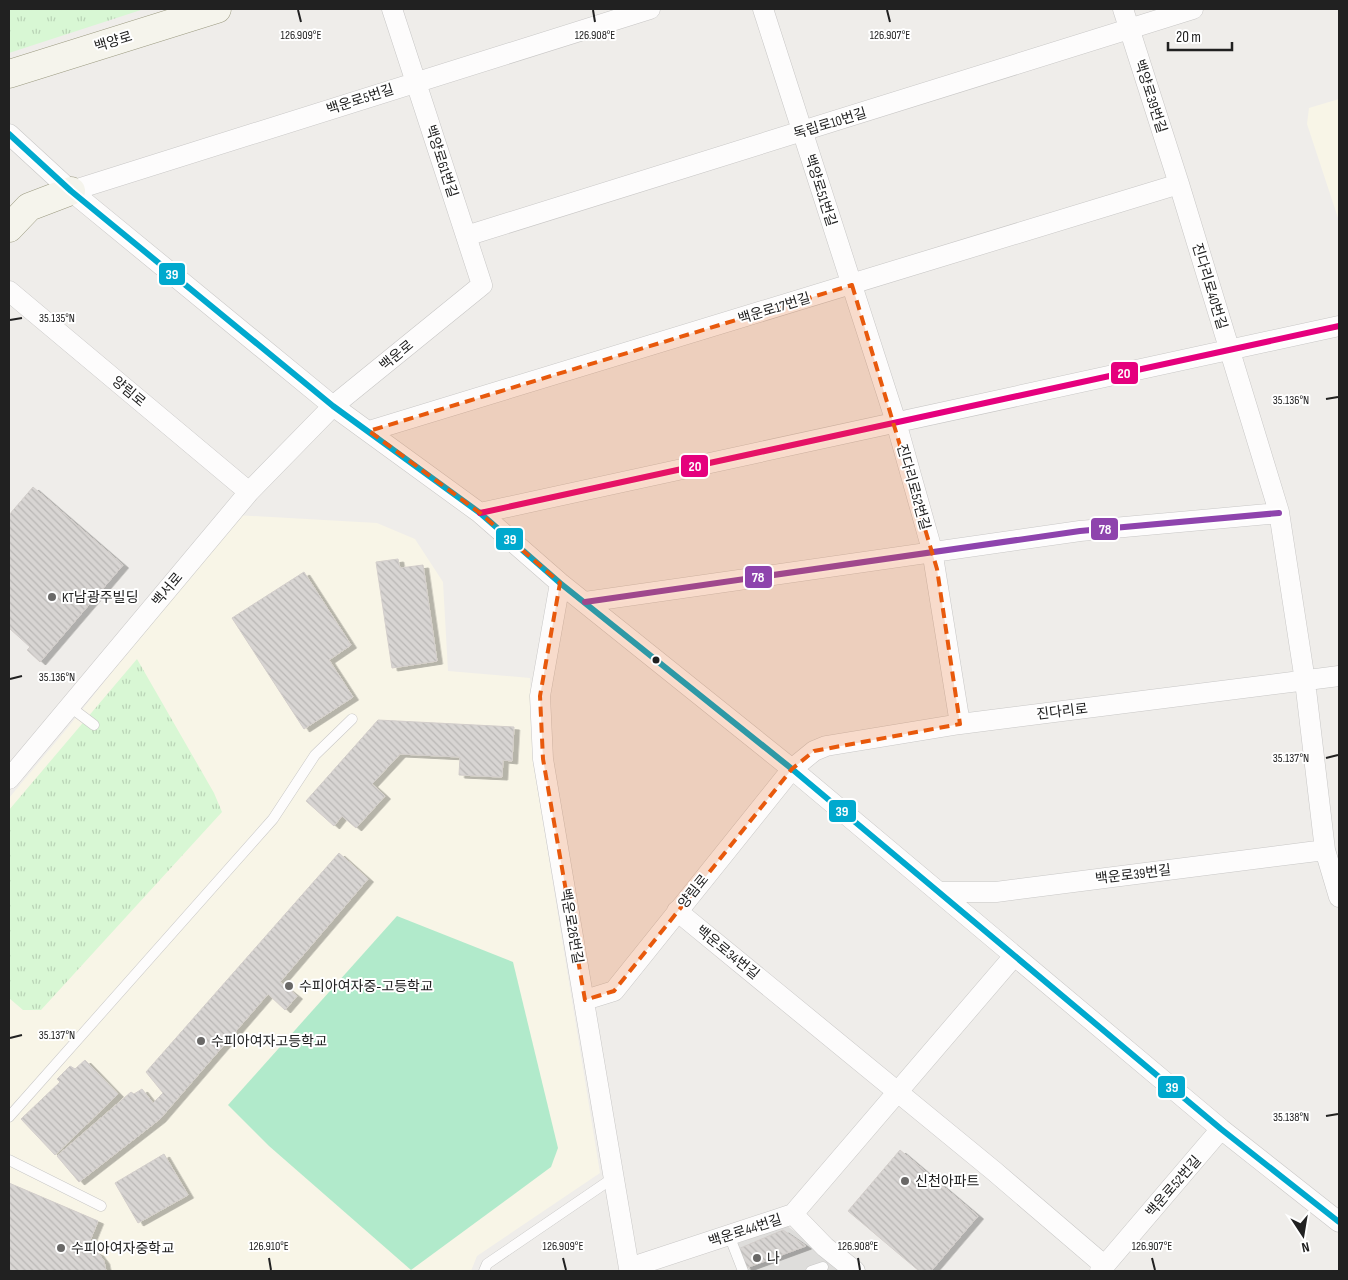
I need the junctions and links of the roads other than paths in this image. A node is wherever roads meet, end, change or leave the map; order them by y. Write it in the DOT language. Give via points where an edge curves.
graph roads {
  1 [pos="217,9"];
  2 [pos="392,9"];
  3 [pos="650,9"];
  4 [pos="763,9"];
  5 [pos="1122,9"];
  6 [pos="1193,9"];
  7 [pos="1129,29"];
  8 [pos="9,74"];
  9 [pos="416,81"];
  10 [pos="802,131"];
  11 [pos="9,134"];
  12 [pos="1179,184"];
  13 [pos="71,191"];
  14 [pos="10,224"];
  15 [pos="466,236"];
  16 [pos="852,284"];
  17 [pos="9,291"];
  18 [pos="458,304"];
  19 [pos="1339,326"];
  20 [pos="1230,349"];
  21 [pos="333,406"];
  22 [pos="896,422"];
  23 [pos="369,430"];
  24 [pos="249,492"];
  25 [pos="480,513"];
  26 [pos="1279,513"];
  27 [pos="932,550"];
  28 [pos="560,583"];
  29 [pos="585,602"];
  30 [pos="1339,676"];
  31 [pos="1305,681"];
  32 [pos="68,706"];
  33 [pos="352,720"];
  34 [pos="960,724"];
  35 [pos="94,725"];
  36 [pos="792,769"];
  37 [pos="9,779"];
  38 [pos="1325,850"];
  39 [pos="940,892"];
  40 [pos="1339,897"];
  41 [pos="677,911"];
  42 [pos="1014,956"];
  43 [pos="585,1000"];
  44 [pos="896,1091"];
  45 [pos="9,1117"];
  46 [pos="1221,1129"];
  47 [pos="9,1160"];
  48 [pos="613,1178"];
  49 [pos="101,1206"];
  50 [pos="793,1214"];
  51 [pos="1339,1222"];
  52 [pos="729,1235"];
  53 [pos="824,1267"];
  54 [pos="630,1268"];
  55 [pos="1102,1269"];
  56 [pos="484,1271"];
  57 [pos="743,1271"];
  58 [pos="811,1271"];
  59 [pos="855,1271"];
  1 -- 8 [label="street, 백양로"];
  2 -- 9 [label="street, 백양로61번길"];
  3 -- 9 [label="street, 백운로5번길"];
  4 -- 10 [label="street, 백양로51번길"];
  5 -- 7 [label="street, 백양로39번길"];
  6 -- 7 [label="street, 독립로10번길"];
  7 -- 10 [label="street, 독립로10번길"];
  7 -- 12 [label="street, 백양로39번길"];
  9 -- 13 [label="street, 백운로5번길"];
  9 -- 15 [label="street, 백양로61번길"];
  10 -- 15 [label="street, 독립로10번길"];
  10 -- 16 [label="street, 백양로51번길"];
  11 -- 13 [label="street"];
  12 -- 16 [label="street, 백운로17번길"];
  12 -- 20 [label="street, 진다리로40번길"];
  13 -- 14 [label="street" via="29,207"];
  13 -- 21 [label="street"];
  15 -- 18 [label="street, 백양로61번길" via="482,285"];
  16 -- 22 [label="street, 진다리로52번길"];
  16 -- 23 [label="street, 백운로17번길"];
  17 -- 24 [label="street, 양림로"];
  18 -- 21 [label="street, 백운로"];
  19 -- 20 [label="street"];
  20 -- 22 [label="street"];
  20 -- 26 [label="street, 진다리로40번길"];
  21 -- 23 [label="street"];
  21 -- 24 [label="street, 백서로"];
  22 -- 25 [label="street"];
  22 -- 27 [label="street, 진다리로52번길"];
  23 -- 25 [label="street"];
  24 -- 32 [label="street, 백서로"];
  25 -- 28 [label="street"];
  26 -- 27 [label="street" via="1080,530"];
  26 -- 31 [label="street, 진다리로40번길"];
  27 -- 29 [label="street"];
  27 -- 34 [label="street, 진다리로52번길"];
  28 -- 29 [label="street"];
  28 -- 43 [label="street, 백운로26번길" via="540,696 543,759"];
  29 -- 36 [label="street"];
  30 -- 31 [label="street, 진다리로"];
  31 -- 34 [label="street, 진다리로"];
  31 -- 38 [label="street, 진다리로40번길"];
  32 -- 35 [label="lane"];
  32 -- 37 [label="street, 백서로"];
  33 -- 45 [label="lane" via="316,755 273,819"];
  34 -- 36 [label="street, 진다리로" via="826,746 814,751"];
  36 -- 39 [label="street"];
  36 -- 41 [label="street, 양림로"];
  38 -- 39 [label="street, 백운로39번길" via="996,892"];
  38 -- 40 [label="street, 진다리로40번길"];
  39 -- 42 [label="street"];
  41 -- 43 [label="street, 양림로" via="614,991"];
  41 -- 44 [label="street, 백운로34번길"];
  42 -- 44 [label="street, 백운로44번길"];
  42 -- 46 [label="street"];
  43 -- 48 [label="street, 백운로26번길"];
  44 -- 50 [label="street, 백운로44번길"];
  44 -- 55 [label="street, 백운로52번길" via="994,1171"];
  46 -- 51 [label="street"];
  46 -- 55 [label="street, 백운로52번길"];
  47 -- 49 [label="lane"];
  48 -- 54 [label="street, 백운로26번길"];
  48 -- 56 [label="lane" via="487,1264"];
  50 -- 52 [label="street, 백운로44번길"];
  50 -- 59 [label="street" via="825,1247"];
  52 -- 54 [label="street, 백운로44번길"];
  52 -- 57 [label="lane"];
  53 -- 58 [label="lane"];
}
